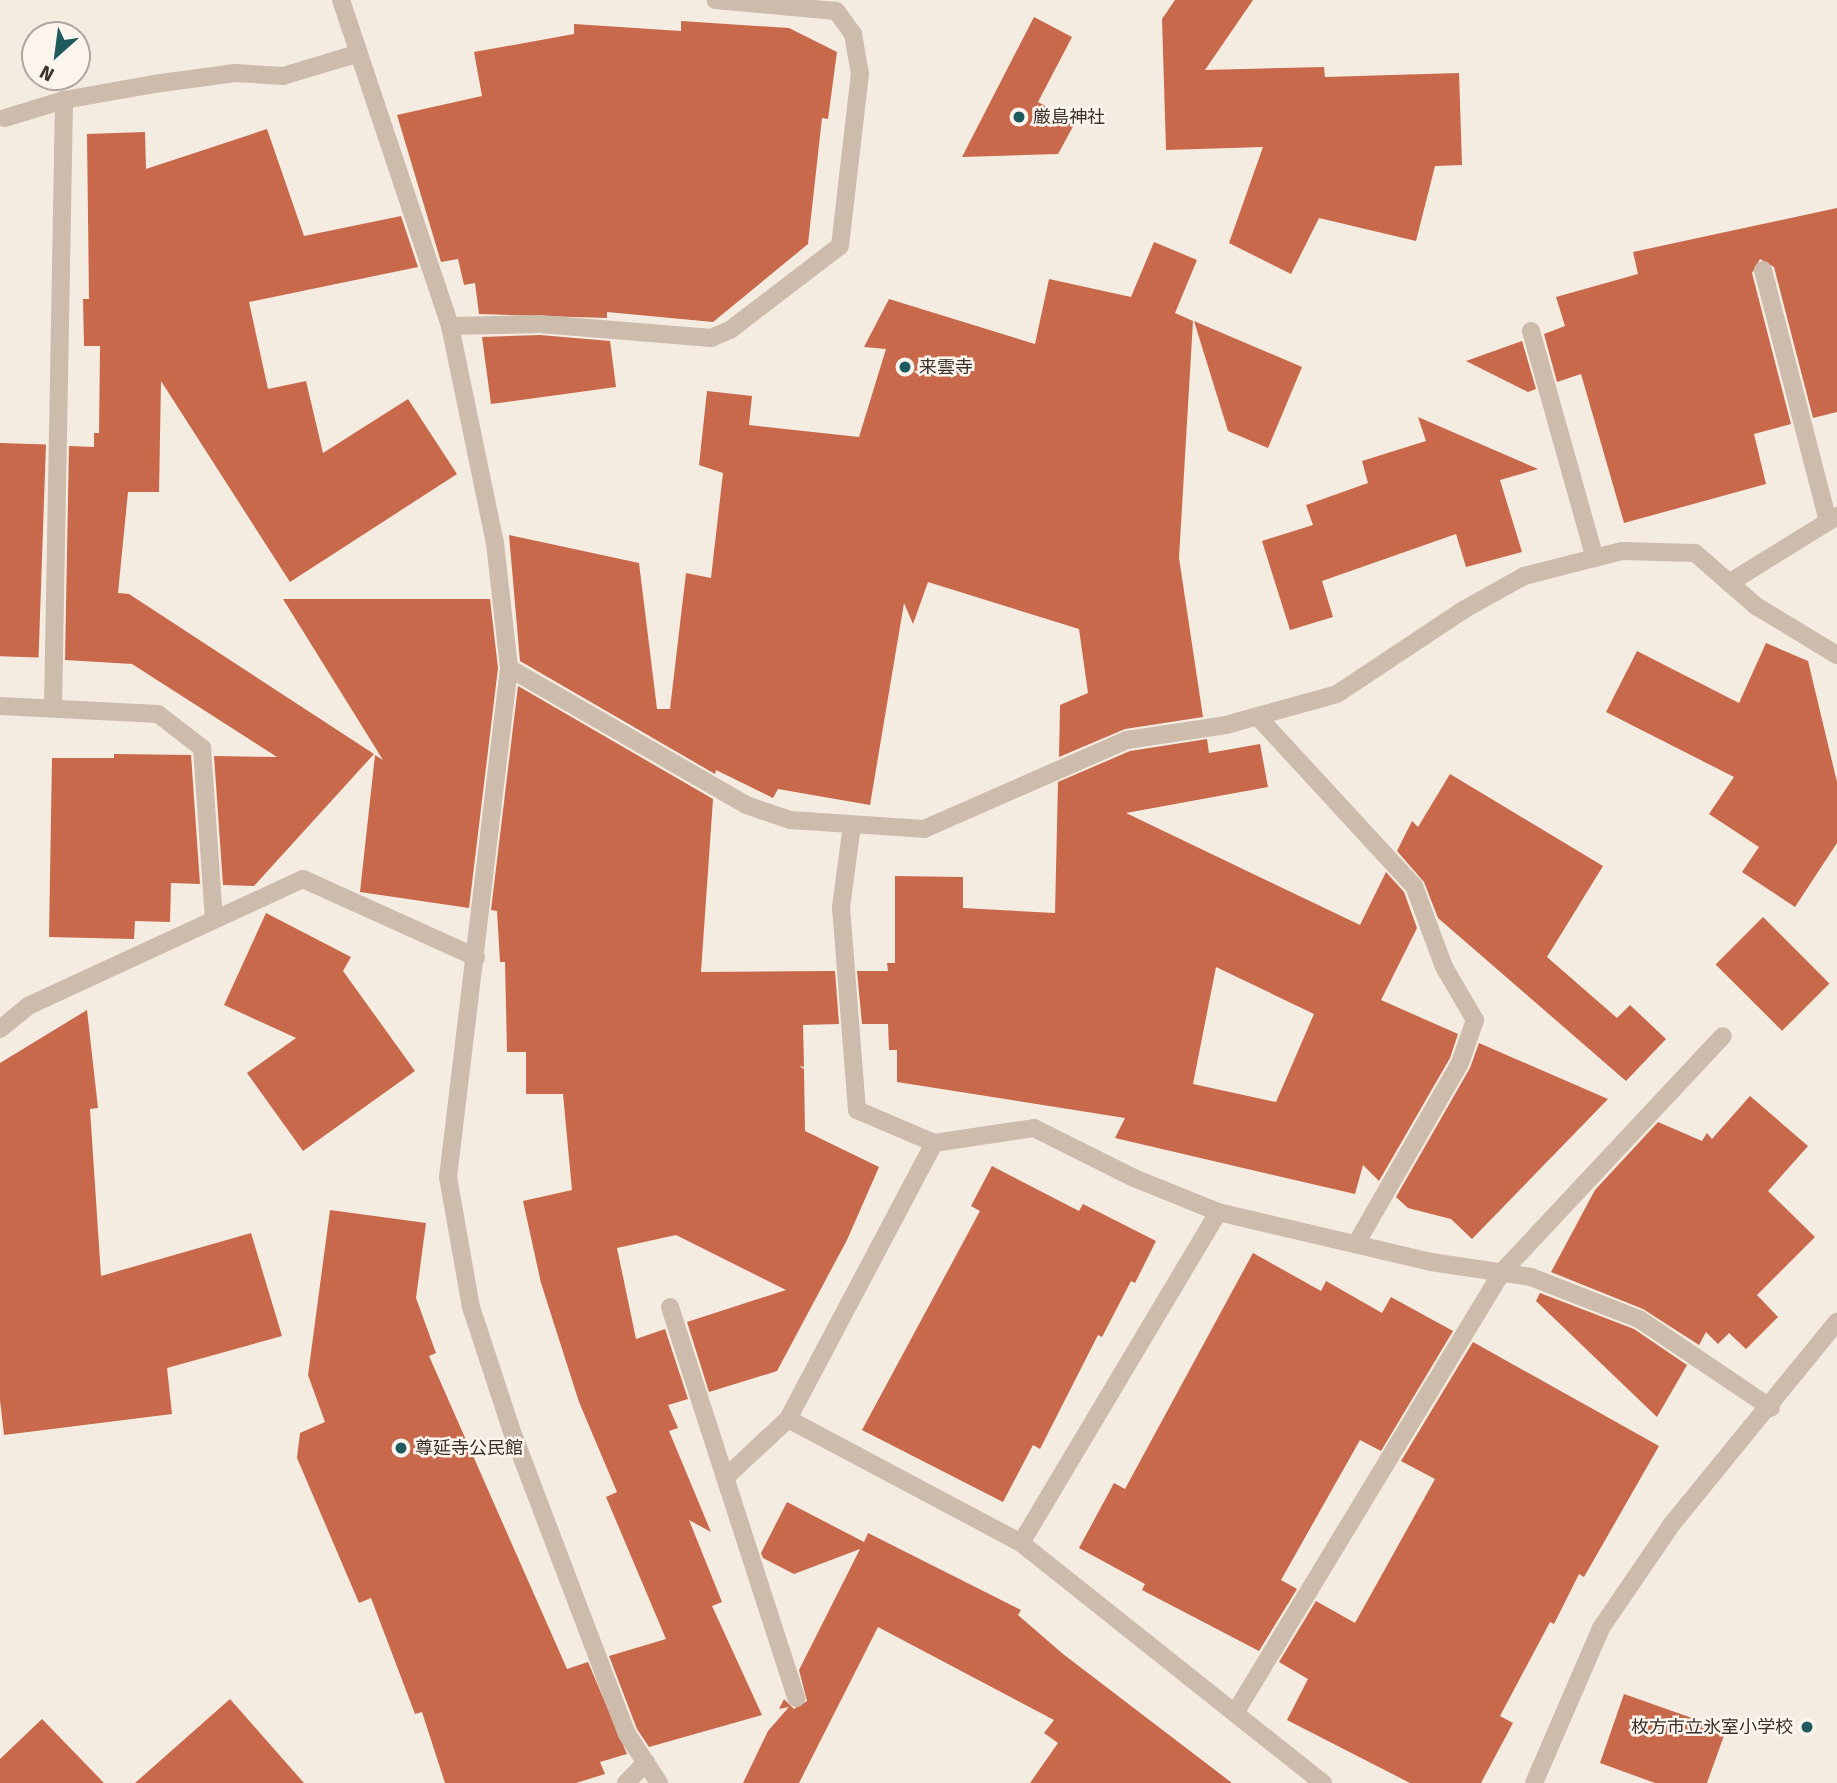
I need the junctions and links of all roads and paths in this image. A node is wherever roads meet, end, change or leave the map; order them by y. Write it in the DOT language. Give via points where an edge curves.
graph roads {
  1 [pos="341,0"];
  2 [pos="715,0"];
  3 [pos="356,54"];
  4 [pos="64,100"];
  5 [pos="5,118"];
  6 [pos="1763,270"];
  7 [pos="450,326"];
  8 [pos="1531,331"];
  9 [pos="1833,519"];
  10 [pos="1595,558"];
  11 [pos="1729,583"];
  12 [pos="1837,654"];
  13 [pos="509,668"];
  14 [pos="0,706"];
  15 [pos="52,708"];
  16 [pos="1258,717"];
  17 [pos="852,825"];
  18 [pos="214,920"];
  19 [pos="476,957"];
  20 [pos="0,1029"];
  21 [pos="1723,1036"];
  22 [pos="934,1143"];
  23 [pos="1219,1212"];
  24 [pos="1356,1244"];
  25 [pos="1502,1272"];
  26 [pos="670,1307"];
  27 [pos="1837,1322"];
  28 [pos="1771,1408"];
  29 [pos="788,1419"];
  30 [pos="726,1477"];
  31 [pos="1021,1543"];
  32 [pos="796,1698"];
  33 [pos="1234,1713"];
  34 [pos="646,1762"];
  35 [pos="626,1783"];
  36 [pos="659,1783"];
  37 [pos="1323,1783"];
  38 [pos="1534,1783"];
  1 -- 3 [label="street"];
  2 -- 7 [label="street" via="836,11 853,34 860,74 841,246 730,330 711,338 540,324"];
  3 -- 4 [label="street" via="283,76 236,73"];
  3 -- 7 [label="street"];
  4 -- 5 [label="street"];
  4 -- 15 [label="street"];
  6 -- 9 [label="street"];
  7 -- 13 [label="street" via="495,543"];
  8 -- 10 [label="street"];
  9 -- 11 [label="street"];
  10 -- 11 [label="street" via="1622,551 1695,553"];
  10 -- 16 [label="street" via="1524,576 1465,609 1338,694"];
  11 -- 12 [label="street" via="1756,606"];
  13 -- 17 [label="street" via="746,805 790,820"];
  13 -- 19 [label="street"];
  14 -- 15 [label="street"];
  15 -- 18 [label="street" via="158,714 202,748"];
  16 -- 17 [label="street" via="1127,740 924,829"];
  16 -- 24 [label="street" via="1414,886 1444,967 1475,1020 1460,1063"];
  17 -- 22 [label="street" via="841,907 857,1110"];
  18 -- 19 [label="street" via="303,879"];
  18 -- 20 [label="street" via="28,1006"];
  19 -- 34 [label="street" via="448,1177 471,1307 511,1429 627,1734"];
  21 -- 25 [label="street"];
  22 -- 23 [label="street" via="1034,1128 1134,1178"];
  22 -- 29 [label="street"];
  23 -- 24 [label="street"];
  23 -- 31 [label="street"];
  24 -- 25 [label="street"];
  25 -- 28 [label="street" via="1531,1277 1639,1319"];
  25 -- 33 [label="street"];
  26 -- 30 [label="street"];
  27 -- 28 [label="street"];
  28 -- 38 [label="street" via="1672,1524 1601,1628"];
  29 -- 30 [label="street"];
  29 -- 31 [label="street"];
  30 -- 32 [label="street"];
  31 -- 33 [label="street"];
  33 -- 37 [label="street"];
  34 -- 35 [label="street"];
  34 -- 36 [label="street"];
}
